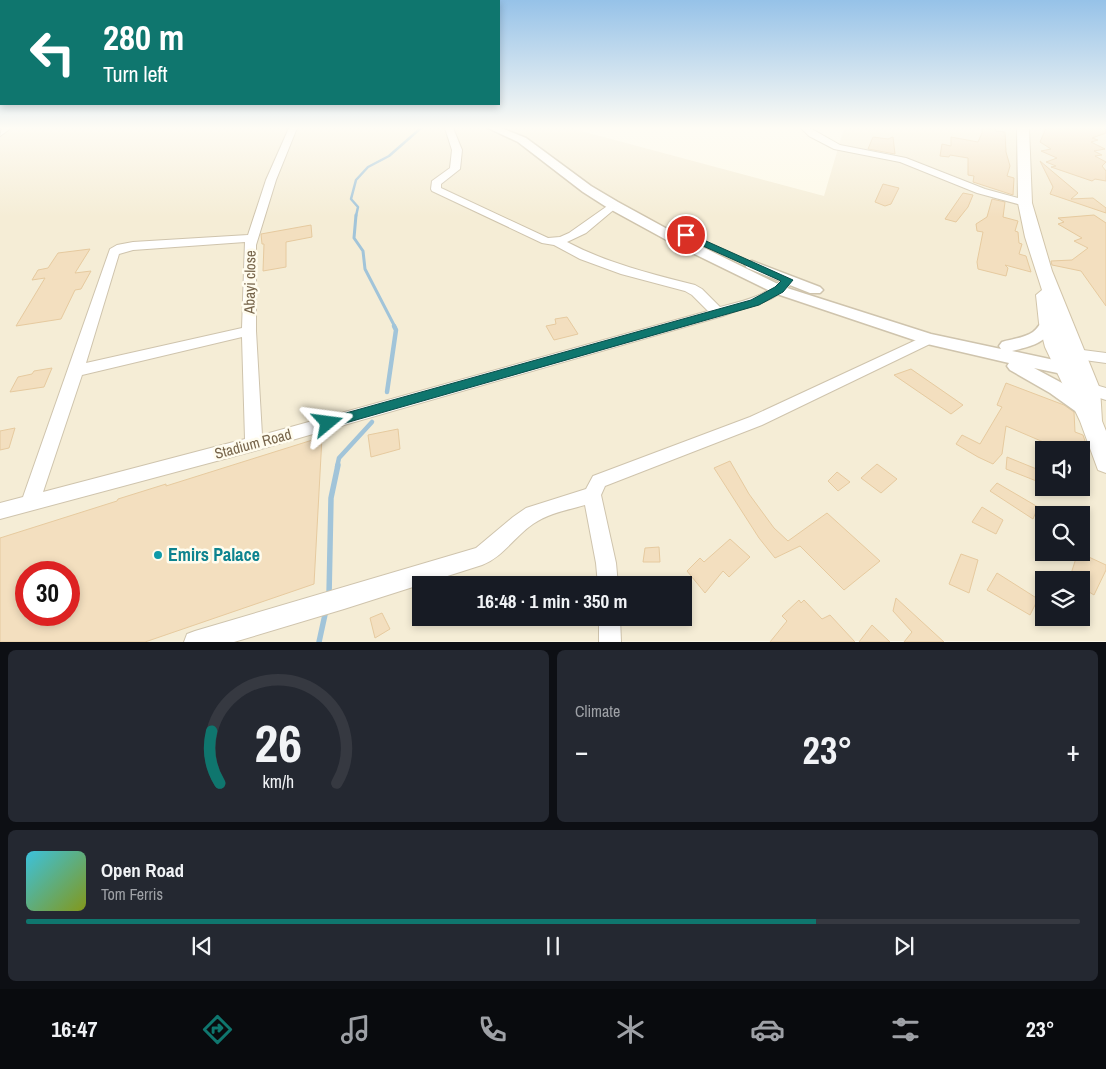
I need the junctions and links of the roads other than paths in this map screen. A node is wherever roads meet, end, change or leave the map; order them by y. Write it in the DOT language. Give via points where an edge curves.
graph roads {
  1 [pos="280,158"];
  2 [pos="456,158"];
  3 [pos="546,158"];
  4 [pos="561,158"];
  5 [pos="893,158"];
  6 [pos="1024,158"];
  7 [pos="1025,203"];
  8 [pos="614,205"];
  9 [pos="251,238"];
  10 [pos="557,242"];
  11 [pos="1043,272"];
  12 [pos="783,285"];
  13 [pos="718,313"];
  14 [pos="1048,324"];
  15 [pos="249,331"];
  16 [pos="929,339"];
  17 [pos="1008,346"];
  18 [pos="985,352"];
  19 [pos="1106,358"];
  20 [pos="76,371"];
  21 [pos="1080,371"];
  22 [pos="1089,415"];
  23 [pos="254,444"];
  24 [pos="1106,463"];
  25 [pos="592,495"];
  26 [pos="30,503"];
  27 [pos="0,511"];
  28 [pos="607,576"];
  29 [pos="610,626"];
  30 [pos="195,642"];
  31 [pos="610,642"];
  1 -- 9 [label="street, Abayi close"];
  2 -- 10 [label="street" via="455,169 436,183 436,189 546,241"];
  3 -- 8 [label="street"];
  4 -- 12 [label="street" via="597,185 640,210"];
  5 -- 7 [label="street" via="981,191"];
  6 -- 7 [label="main road"];
  7 -- 11 [label="main road"];
  8 -- 10 [label="street" via="581,230"];
  8 -- 12 [label="street" via="677,240"];
  9 -- 15 [label="street, Abayi close"];
  9 -- 20 [label="street" via="133,246 114,252"];
  10 -- 13 [label="street" via="624,271 690,288"];
  11 -- 14 [label="main road"];
  11 -- 21 [label="main road"];
  12 -- 13 [label="street, Stadium Road" via="755,302"];
  12 -- 16 [label="street"];
  12 -- 17 [label="street" via="931,330"];
  13 -- 23 [label="street, Stadium Road"];
  14 -- 17 [label="street" via="1045,332 1037,338"];
  14 -- 21 [label="main road"];
  15 -- 20 [label="street"];
  15 -- 23 [label="street, Abayi close"];
  16 -- 18 [label="street"];
  16 -- 25 [label="street" via="756,422 607,476 599,480"];
  17 -- 21 [label="street"];
  18 -- 21 [label="street"];
  18 -- 22 [label="street" via="1040,378"];
  19 -- 21 [label="street"];
  20 -- 26 [label="street"];
  21 -- 22 [label="main road"];
  21 -- 22 [label="main road"];
  22 -- 24 [label="main road"];
  23 -- 26 [label="street, Stadium Road"];
  25 -- 28 [label="street"];
  25 -- 30 [label="street" via="533,514 482,556"];
  26 -- 27 [label="street, Stadium Road"];
  29 -- 31 [label="street"];
}
